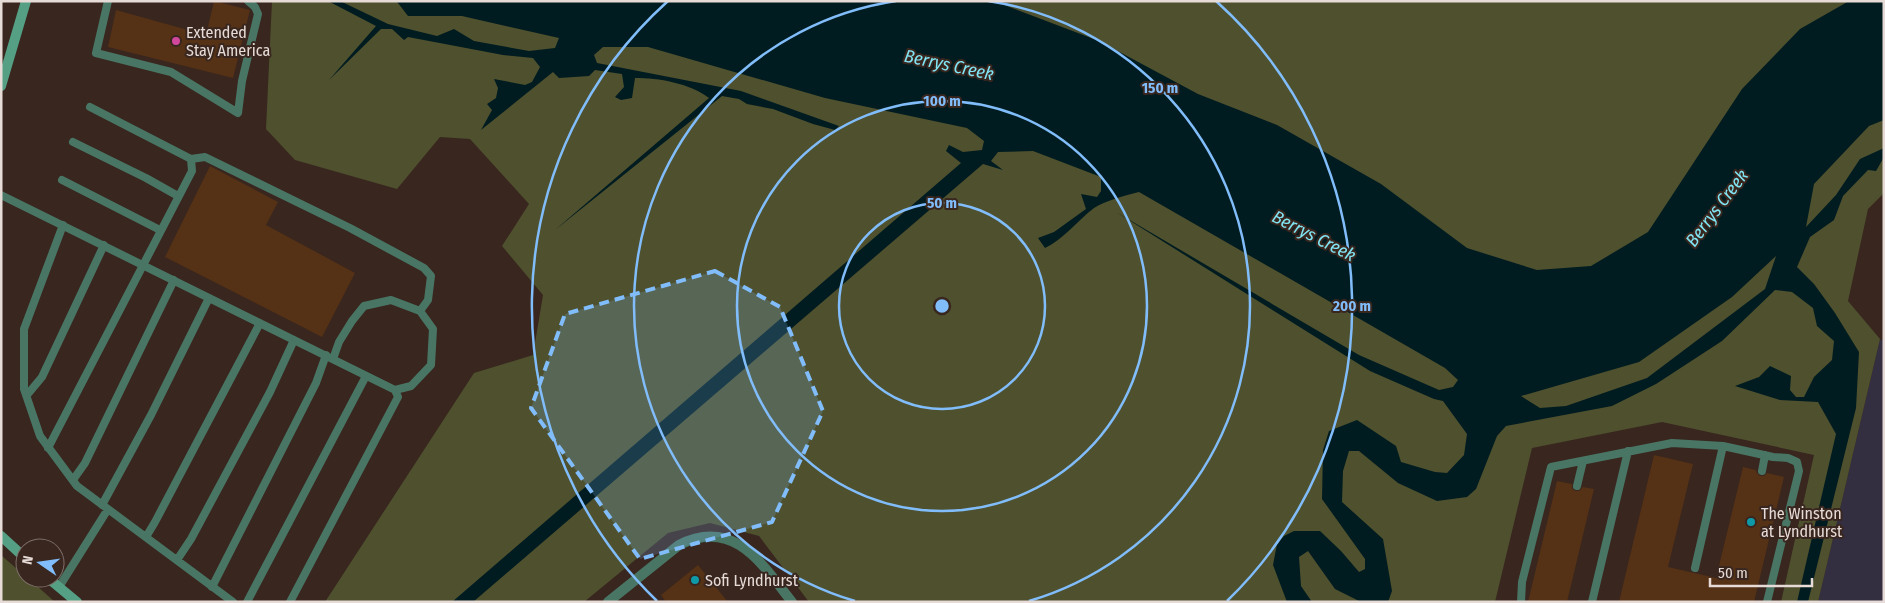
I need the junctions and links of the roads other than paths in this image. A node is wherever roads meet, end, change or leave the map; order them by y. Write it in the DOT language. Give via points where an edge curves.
graph roads {
  1 [pos="26,1"];
  2 [pos="108,1"];
  3 [pos="248,1"];
  4 [pos="1,86"];
  5 [pos="90,107"];
  6 [pos="72,142"];
  7 [pos="191,160"];
  8 [pos="62,180"];
  9 [pos="1,195"];
  10 [pos="178,196"];
  11 [pos="63,225"];
  12 [pos="160,230"];
  13 [pos="104,245"];
  14 [pos="142,264"];
  15 [pos="174,280"];
  16 [pos="209,298"];
  17 [pos="420,311"];
  18 [pos="260,323"];
  19 [pos="294,340"];
  20 [pos="329,357"];
  21 [pos="366,376"];
  22 [pos="395,390"];
  23 [pos="26,395"];
  24 [pos="1723,446"];
  25 [pos="48,448"];
  26 [pos="1628,452"];
  27 [pos="1765,455"];
  28 [pos="1582,461"];
  29 [pos="1762,471"];
  30 [pos="72,480"];
  31 [pos="1577,486"];
  32 [pos="105,507"];
  33 [pos="1,536"];
  34 [pos="146,537"];
  35 [pos="15,549"];
  36 [pos="177,560"];
  37 [pos="1695,568"];
  38 [pos="65,577"];
  39 [pos="212,586"];
  40 [pos="60,588"];
  41 [pos="77,602"];
  42 [pos="233,602"];
  43 [pos="247,602"];
  44 [pos="290,602"];
  45 [pos="608,602"];
  46 [pos="792,602"];
  47 [pos="1521,602"];
  48 [pos="1592,602"];
  49 [pos="1767,602"];
  1 -- 4 [label="street"];
  2 -- 3 [label="lane" via="96,54 171,72 238,113 258,14 256,7"];
  5 -- 7 [label="lane"];
  6 -- 10 [label="lane"];
  7 -- 10 [label="lane" via="192,172"];
  7 -- 17 [label="lane" via="205,157 424,268 431,276 428,300"];
  8 -- 12 [label="lane"];
  9 -- 11 [label="lane"];
  10 -- 12 [label="lane"];
  11 -- 13 [label="lane"];
  11 -- 23 [label="lane" via="24,329"];
  12 -- 14 [label="lane"];
  13 -- 14 [label="lane"];
  13 -- 23 [label="lane" via="42,377"];
  14 -- 15 [label="lane"];
  14 -- 25 [label="lane"];
  15 -- 16 [label="lane"];
  15 -- 30 [label="lane" via="85,463"];
  16 -- 18 [label="lane"];
  16 -- 32 [label="lane"];
  17 -- 20 [label="lane" via="391,300 364,306"];
  17 -- 22 [label="lane" via="433,329 431,365 411,386"];
  18 -- 19 [label="lane"];
  18 -- 34 [label="lane"];
  19 -- 20 [label="lane"];
  19 -- 36 [label="lane" via="270,392"];
  20 -- 21 [label="lane"];
  20 -- 39 [label="lane"];
  21 -- 22 [label="lane"];
  21 -- 43 [label="lane"];
  22 -- 44 [label="lane" via="398,397"];
  23 -- 25 [label="lane" via="40,436"];
  24 -- 26 [label="lane" via="1672,443"];
  24 -- 27 [label="lane"];
  24 -- 37 [label="lane"];
  25 -- 30 [label="lane"];
  26 -- 28 [label="lane"];
  26 -- 48 [label="lane"];
  27 -- 29 [label="lane"];
  27 -- 49 [label="lane" via="1798,462 1800,471"];
  28 -- 31 [label="lane"];
  28 -- 47 [label="lane" via="1551,467 1522,582"];
  30 -- 32 [label="lane"];
  32 -- 34 [label="lane"];
  32 -- 38 [label="lane"];
  33 -- 35 [label="street"];
  34 -- 36 [label="lane"];
  36 -- 39 [label="lane"];
  39 -- 42 [label="lane"];
  40 -- 41 [label="street"];
  45 -- 46 [label="street" via="679,545 708,537 731,540 746,548"];
}
